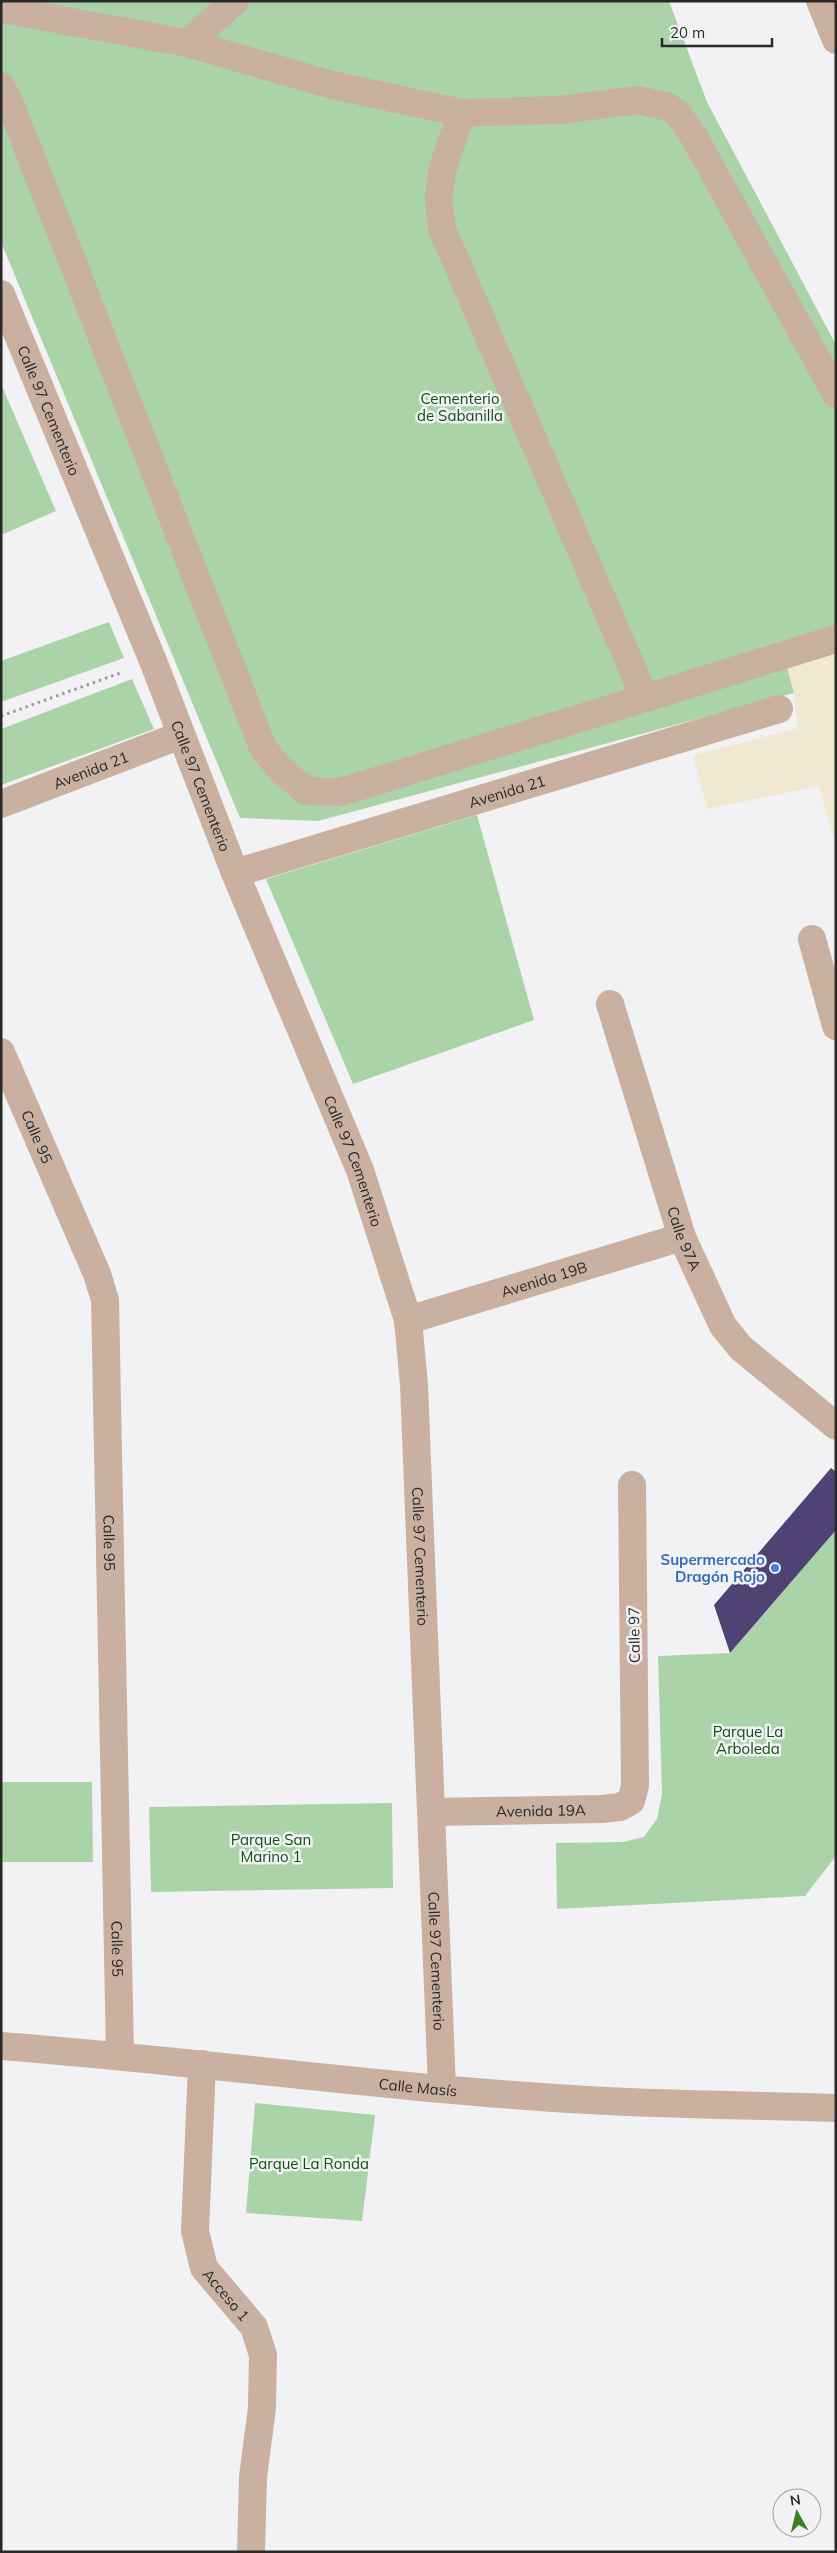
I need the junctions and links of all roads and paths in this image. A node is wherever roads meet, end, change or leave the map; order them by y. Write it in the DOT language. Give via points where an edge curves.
graph roads {
  1 [pos="235,1"];
  2 [pos="820,1"];
  3 [pos="1,9"];
  4 [pos="836,40"];
  5 [pos="187,43"];
  6 [pos="1,86"];
  7 [pos="462,113"];
  8 [pos="1,294"];
  9 [pos="836,394"];
  10 [pos="836,639"];
  11 [pos="153,661"];
  12 [pos="645,698"];
  13 [pos="779,709"];
  14 [pos="1,716"];
  15 [pos="181,735"];
  16 [pos="1,804"];
  17 [pos="235,873"];
  18 [pos="812,940"];
  19 [pos="610,1004"];
  20 [pos="836,1026"];
  21 [pos="1,1052"];
  22 [pos="682,1237"];
  23 [pos="408,1320"];
  24 [pos="836,1426"];
  25 [pos="632,1485"];
  26 [pos="635,1786"];
  27 [pos="432,1812"];
  28 [pos="1,2046"];
  29 [pos="120,2055"];
  30 [pos="202,2064"];
  31 [pos="442,2088"];
  32 [pos="836,2108"];
  33 [pos="251,2552"];
  1 -- 5 [label="street"];
  2 -- 4 [label="street"];
  3 -- 5 [label="street"];
  5 -- 7 [label="street" via="332,85"];
  6 -- 12 [label="street" via="113,359 263,748 280,769 306,791 341,792"];
  7 -- 9 [label="street" via="559,110 638,100 668,107 677,113 693,135"];
  7 -- 12 [label="street" via="439,177 438,208 443,231"];
  8 -- 11 [label="street, Calle 97 Cementerio"];
  10 -- 12 [label="street"];
  11 -- 14 [label="path"];
  11 -- 15 [label="street, Calle 97 Cementerio"];
  13 -- 17 [label="street, Avenida 21"];
  15 -- 16 [label="street, Avenida 21"];
  15 -- 17 [label="street, Calle 97 Cementerio"];
  17 -- 23 [label="street, Calle 97 Cementerio" via="360,1170"];
  18 -- 20 [label="street"];
  19 -- 22 [label="street, Calle 97A"];
  21 -- 29 [label="street, Calle 95" via="97,1274 105,1300"];
  22 -- 23 [label="street, Avenida 19B"];
  22 -- 24 [label="street, Calle 97A" via="723,1326 732,1338"];
  23 -- 27 [label="street, Calle 97 Cementerio" via="415,1395"];
  25 -- 26 [label="street, Calle 97"];
  26 -- 27 [label="street, Avenida 19A" via="631,1802 620,1807"];
  27 -- 31 [label="street, Calle 97 Cementerio"];
  28 -- 29 [label="street, Calle Masís"];
  29 -- 30 [label="street, Calle Masís"];
  30 -- 31 [label="street, Calle Masís"];
  30 -- 33 [label="street, Acceso 1" via="195,2231 204,2268 254,2327 263,2355 262,2408 253,2477"];
  31 -- 32 [label="street, Calle Masís" via="588,2100"];
}
